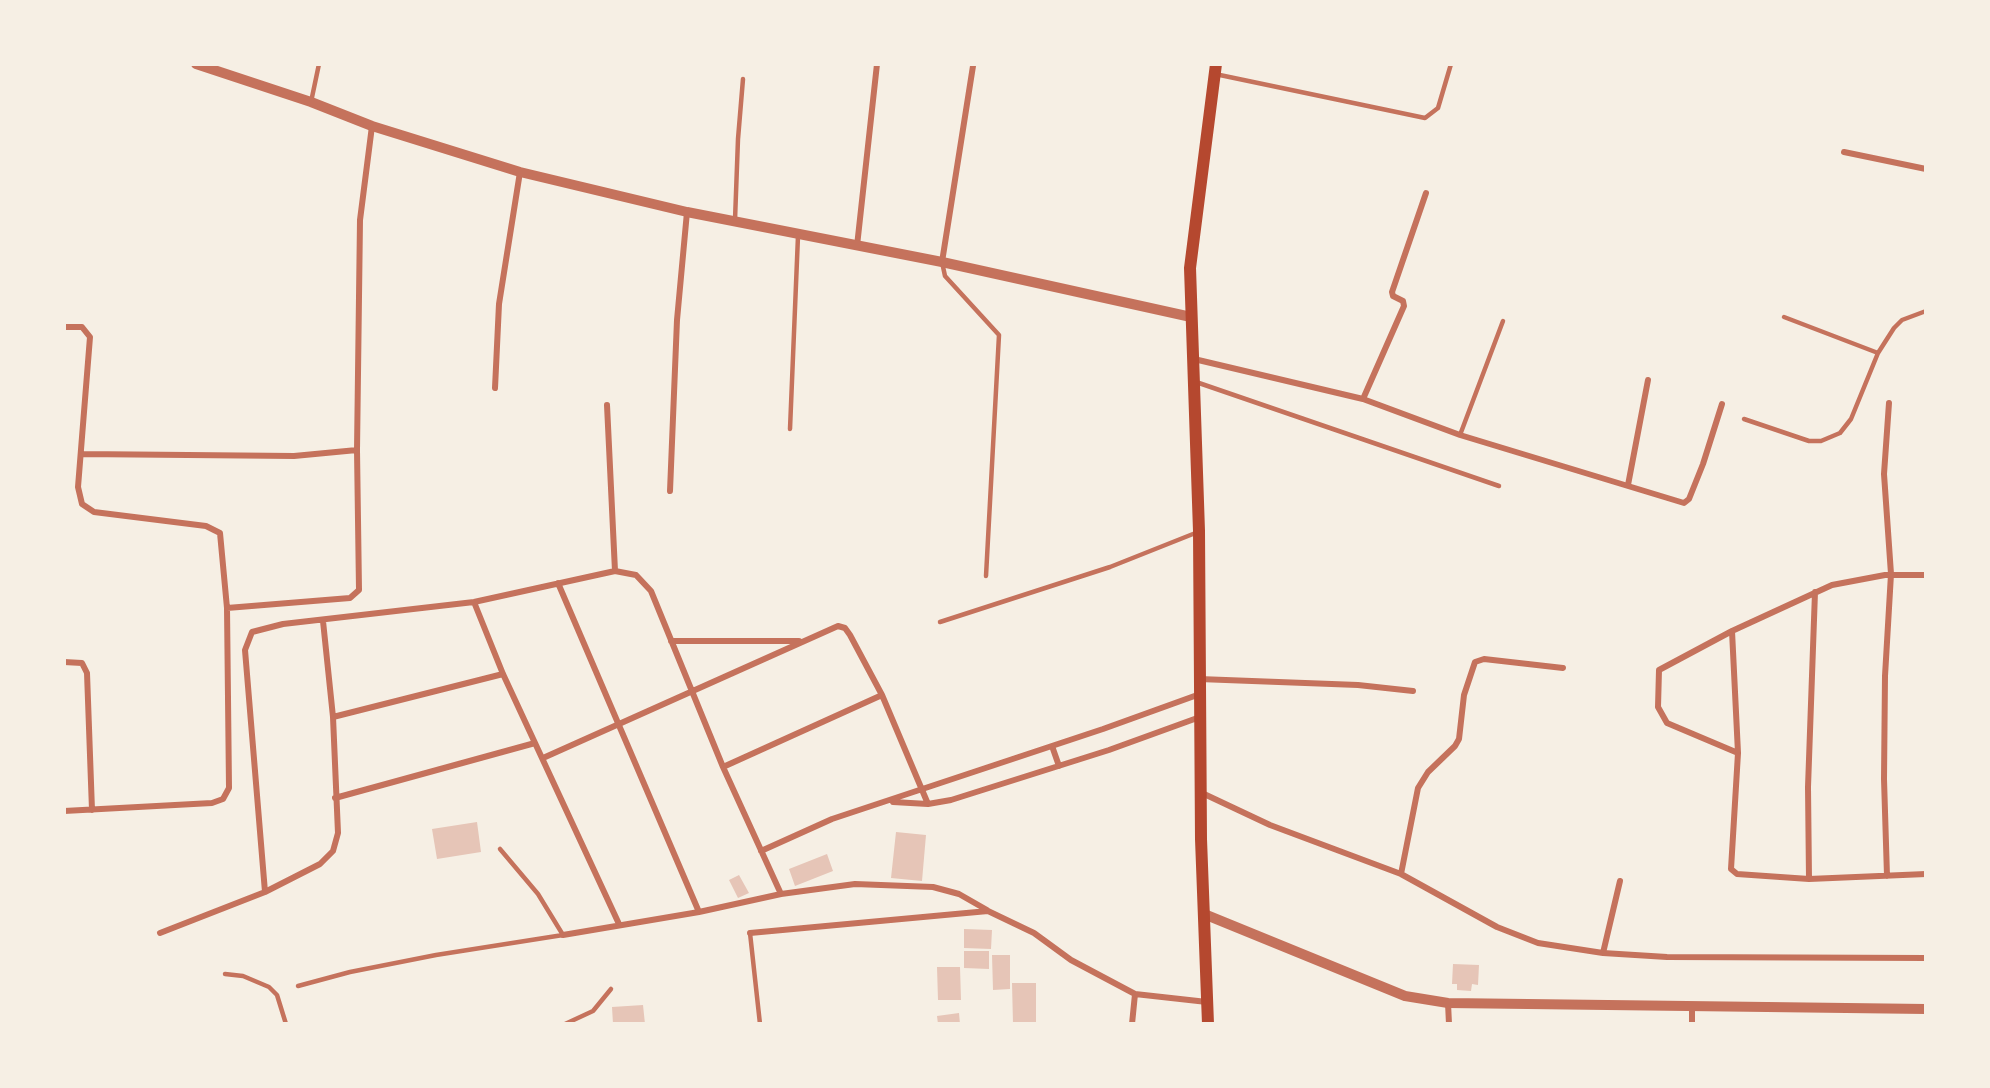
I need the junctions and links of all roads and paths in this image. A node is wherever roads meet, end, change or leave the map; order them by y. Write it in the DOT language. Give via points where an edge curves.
graph roads {
  1 [pos="196,64"];
  2 [pos="319,64"];
  3 [pos="877,64"];
  4 [pos="1451,64"];
  5 [pos="973,66"];
  6 [pos="1216,69"];
  7 [pos="743,80"];
  8 [pos="311,102"];
  9 [pos="372,126"];
  10 [pos="1844,152"];
  11 [pos="1926,169"];
  12 [pos="520,172"];
  13 [pos="1426,194"];
  14 [pos="687,212"];
  15 [pos="735,223"];
  16 [pos="798,236"];
  17 [pos="857,247"];
  18 [pos="942,262"];
  19 [pos="1926,311"];
  20 [pos="1191,317"];
  21 [pos="1784,317"];
  22 [pos="1503,321"];
  23 [pos="64,327"];
  24 [pos="1878,353"];
  25 [pos="1194,359"];
  26 [pos="1648,380"];
  27 [pos="1196,382"];
  28 [pos="495,388"];
  29 [pos="1362,399"];
  30 [pos="1889,403"];
  31 [pos="1722,404"];
  32 [pos="608,405"];
  33 [pos="1744,419"];
  34 [pos="790,429"];
  35 [pos="1460,435"];
  36 [pos="357,450"];
  37 [pos="81,454"];
  38 [pos="1628,485"];
  39 [pos="1499,486"];
  40 [pos="670,491"];
  41 [pos="1199,531"];
  42 [pos="615,571"];
  43 [pos="1891,574"];
  44 [pos="1926,575"];
  45 [pos="986,576"];
  46 [pos="558,583"];
  47 [pos="1815,592"];
  48 [pos="474,602"];
  49 [pos="227,608"];
  50 [pos="323,621"];
  51 [pos="940,622"];
  52 [pos="1732,631"];
  53 [pos="802,640"];
  54 [pos="671,641"];
  55 [pos="64,662"];
  56 [pos="1563,668"];
  57 [pos="503,674"];
  58 [pos="1199,679"];
  59 [pos="691,691"];
  60 [pos="1413,691"];
  61 [pos="882,694"];
  62 [pos="1200,694"];
  63 [pos="333,717"];
  64 [pos="1200,717"];
  65 [pos="619,724"];
  66 [pos="535,744"];
  67 [pos="1052,746"];
  68 [pos="1738,753"];
  69 [pos="543,758"];
  70 [pos="1059,766"];
  71 [pos="723,767"];
  72 [pos="922,789"];
  73 [pos="1201,793"];
  74 [pos="335,798"];
  75 [pos="890,802"];
  76 [pos="928,804"];
  77 [pos="92,810"];
  78 [pos="64,811"];
  79 [pos="500,849"];
  80 [pos="760,851"];
  81 [pos="1401,874"];
  82 [pos="1926,874"];
  83 [pos="1887,876"];
  84 [pos="1809,879"];
  85 [pos="1620,881"];
  86 [pos="265,892"];
  87 [pos="781,894"];
  88 [pos="988,911"];
  89 [pos="699,912"];
  90 [pos="1204,914"];
  91 [pos="619,924"];
  92 [pos="160,933"];
  93 [pos="750,933"];
  94 [pos="563,935"];
  95 [pos="1604,953"];
  96 [pos="1926,958"];
  97 [pos="225,974"];
  98 [pos="298,986"];
  99 [pos="611,989"];
  100 [pos="1135,994"];
  101 [pos="1208,1002"];
  102 [pos="1448,1003"];
  103 [pos="1692,1005"];
  104 [pos="1926,1009"];
  105 [pos="286,1023"];
  106 [pos="565,1023"];
  107 [pos="760,1023"];
  108 [pos="1132,1023"];
  109 [pos="1208,1023"];
  110 [pos="1449,1023"];
  111 [pos="1692,1023"];
  1 -- 8 [label="street"];
  2 -- 8 [label="lane"];
  3 -- 17 [label="street"];
  4 -- 6 [label="lane" via="1438,108 1425,118"];
  5 -- 18 [label="street"];
  6 -- 20 [label="main road" via="1190,268"];
  7 -- 15 [label="lane"];
  8 -- 9 [label="street"];
  9 -- 12 [label="street"];
  9 -- 36 [label="street" via="360,220"];
  10 -- 11 [label="street"];
  12 -- 14 [label="street"];
  12 -- 28 [label="street" via="498,304"];
  13 -- 29 [label="street" via="1392,292 1404,306"];
  14 -- 15 [label="street"];
  14 -- 40 [label="street" via="676,331"];
  15 -- 16 [label="street"];
  16 -- 17 [label="street"];
  16 -- 34 [label="lane"];
  17 -- 18 [label="street"];
  18 -- 20 [label="street"];
  18 -- 45 [label="lane" via="945,276 999,335"];
  19 -- 24 [label="lane" via="1902,320"];
  20 -- 25 [label="main road"];
  21 -- 24 [label="lane"];
  22 -- 35 [label="lane"];
  23 -- 37 [label="street" via="84,328 90,338"];
  24 -- 33 [label="lane" via="1851,419 1840,433 1830,438 1799,439"];
  25 -- 27 [label="main road"];
  25 -- 29 [label="street"];
  26 -- 38 [label="street"];
  27 -- 39 [label="lane"];
  27 -- 41 [label="main road"];
  29 -- 35 [label="street"];
  30 -- 43 [label="street" via="1884,474"];
  31 -- 38 [label="street" via="1687,501 1681,503"];
  32 -- 42 [label="street"];
  35 -- 38 [label="street"];
  36 -- 37 [label="street" via="294,456"];
  36 -- 49 [label="street" via="357,594 350,598"];
  37 -- 49 [label="street" via="78,487 82,504 88,509 219,531"];
  41 -- 51 [label="lane" via="1110,567"];
  41 -- 58 [label="main road"];
  42 -- 46 [label="street"];
  42 -- 54 [label="street" via="636,575 645,584"];
  43 -- 44 [label="street"];
  43 -- 47 [label="street" via="1851,579"];
  43 -- 83 [label="street" via="1885,676"];
  46 -- 48 [label="street"];
  46 -- 65 [label="street"];
  47 -- 52 [label="street"];
  47 -- 84 [label="street"];
  48 -- 50 [label="street"];
  48 -- 57 [label="street"];
  49 -- 77 [label="street" via="227,795 212,803"];
  50 -- 63 [label="street"];
  50 -- 86 [label="street" via="265,627 252,632 245,643"];
  52 -- 68 [label="street"];
  52 -- 68 [label="street" via="1659,670 1658,707 1667,723"];
  53 -- 54 [label="street"];
  53 -- 59 [label="street"];
  53 -- 61 [label="street" via="832,627 845,628"];
  54 -- 59 [label="street"];
  55 -- 77 [label="street" via="82,663 87,673"];
  56 -- 81 [label="street" via="1484,659 1475,662 1464,695 1459,739 1418,788"];
  57 -- 63 [label="street"];
  57 -- 66 [label="street"];
  58 -- 60 [label="street"];
  58 -- 62 [label="main road"];
  59 -- 65 [label="street"];
  59 -- 71 [label="street"];
  61 -- 71 [label="street"];
  61 -- 72 [label="street"];
  62 -- 64 [label="main road"];
  62 -- 67 [label="street"];
  63 -- 74 [label="street"];
  64 -- 70 [label="street"];
  64 -- 73 [label="main road"];
  65 -- 69 [label="street"];
  65 -- 89 [label="street"];
  66 -- 69 [label="street"];
  66 -- 74 [label="street"];
  67 -- 70 [label="street"];
  67 -- 72 [label="street"];
  68 -- 84 [label="street" via="1730,866 1737,873"];
  69 -- 91 [label="street"];
  70 -- 76 [label="street"];
  71 -- 80 [label="street"];
  72 -- 75 [label="street"];
  72 -- 76 [label="street"];
  73 -- 81 [label="street" via="1270,825"];
  73 -- 90 [label="main road"];
  74 -- 86 [label="street" via="338,833 333,851 320,864"];
  75 -- 76 [label="street"];
  75 -- 80 [label="street" via="820,823"];
  77 -- 78 [label="street"];
  79 -- 94 [label="lane" via="538,894"];
  80 -- 87 [label="street"];
  81 -- 95 [label="street" via="1518,936 1556,947"];
  82 -- 83 [label="street"];
  83 -- 84 [label="street"];
  85 -- 95 [label="street"];
  86 -- 92 [label="street"];
  87 -- 88 [label="street" via="855,884 913,885 959,894"];
  87 -- 89 [label="street"];
  88 -- 93 [label="street"];
  88 -- 100 [label="street" via="1034,933 1071,960"];
  89 -- 91 [label="street"];
  90 -- 101 [label="main road"];
  90 -- 102 [label="street" via="1405,996"];
  91 -- 94 [label="street"];
  93 -- 107 [label="lane"];
  94 -- 98 [label="lane" via="436,955"];
  95 -- 96 [label="street" via="1667,957"];
  97 -- 105 [label="lane" via="243,976 269,987 277,995"];
  99 -- 106 [label="lane" via="592,1011"];
  100 -- 101 [label="street"];
  100 -- 108 [label="street"];
  101 -- 109 [label="main road"];
  102 -- 103 [label="street"];
  102 -- 110 [label="street"];
  103 -- 104 [label="street"];
  103 -- 111 [label="street"];
}
